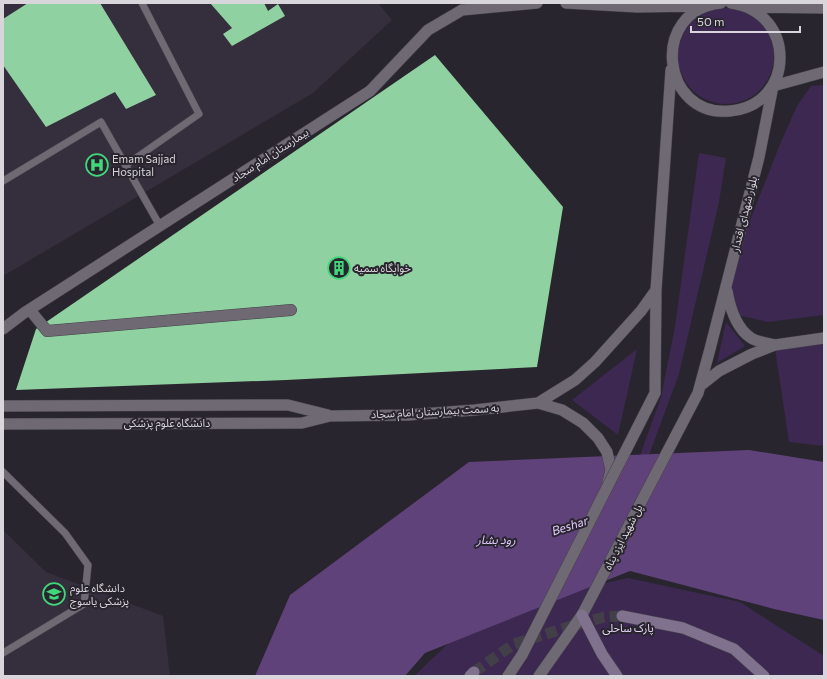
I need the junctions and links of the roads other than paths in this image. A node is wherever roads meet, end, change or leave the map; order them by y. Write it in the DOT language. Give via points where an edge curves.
graph roads {
  1 [pos="142,3"];
  2 [pos="537,3"];
  3 [pos="566,3"];
  4 [pos="721,3"];
  5 [pos="731,3"];
  6 [pos="706,6"];
  7 [pos="748,7"];
  8 [pos="824,8"];
  9 [pos="672,63"];
  10 [pos="824,72"];
  11 [pos="773,86"];
  12 [pos="126,165"];
  13 [pos="3,181"];
  14 [pos="160,226"];
  15 [pos="726,286"];
  16 [pos="656,290"];
  17 [pos="30,310"];
  18 [pos="291,310"];
  19 [pos="3,329"];
  20 [pos="824,338"];
  21 [pos="775,345"];
  22 [pos="699,389"];
  23 [pos="538,403"];
  24 [pos="3,406"];
  25 [pos="330,416"];
  26 [pos="3,424"];
  27 [pos="3,472"];
  28 [pos="608,486"];
  29 [pos="582,615"];
  30 [pos="622,616"];
  31 [pos="3,653"];
  32 [pos="508,676"];
  33 [pos="539,676"];
  34 [pos="617,676"];
  35 [pos="764,676"];
  1 -- 12 [label="lane" via="199,114"];
  2 -- 14 [label="street, بیمارستان امام سجاد" via="462,10 428,30 370,91"];
  3 -- 6 [label="street" via="637,7"];
  4 -- 6 [label="street"];
  5 -- 7 [label="street"];
  6 -- 9 [label="street" via="682,24 673,43"];
  7 -- 8 [label="street"];
  7 -- 11 [label="street, بلوار شهدای اقتدار" via="765,19 778,41 780,66"];
  9 -- 11 [label="street" via="678,83 684,91 695,102 709,109 730,111 750,106"];
  9 -- 16 [label="street"];
  10 -- 11 [label="street"];
  11 -- 15 [label="street, بلوار شهدای اقتدار" via="759,157"];
  12 -- 13 [label="lane" via="101,122"];
  12 -- 14 [label="lane"];
  14 -- 17 [label="street, بیمارستان امام سجاد"];
  15 -- 21 [label="street" via="730,307 739,326 752,338"];
  15 -- 22 [label="street, بلوار شهدای اقتدار"];
  16 -- 23 [label="street" via="641,311 595,362 575,380"];
  16 -- 28 [label="street, bridge" via="656,393"];
  17 -- 18 [label="street" via="47,331"];
  17 -- 19 [label="street, بیمارستان امام سجاد"];
  20 -- 21 [label="street"];
  21 -- 22 [label="street" via="732,363"];
  22 -- 29 [label="street, پل شهید ایزد پناه"];
  23 -- 25 [label="street, به سمت بیمارستان امام سجاد" via="408,415"];
  23 -- 28 [label="street" via="562,410 583,423 598,438 607,452 610,470"];
  24 -- 25 [label="street" via="288,405"];
  25 -- 26 [label="street, دانشگاه علوم پزشکی" via="302,423"];
  27 -- 31 [label="lane" via="65,533 88,564 84,604"];
  28 -- 32 [label="street, bridge" via="522,655"];
  29 -- 33 [label="street, پل شهید ایزد پناه"];
  29 -- 34 [label="main road" via="602,654"];
  30 -- 35 [label="main road" via="684,628 734,649"];
}
